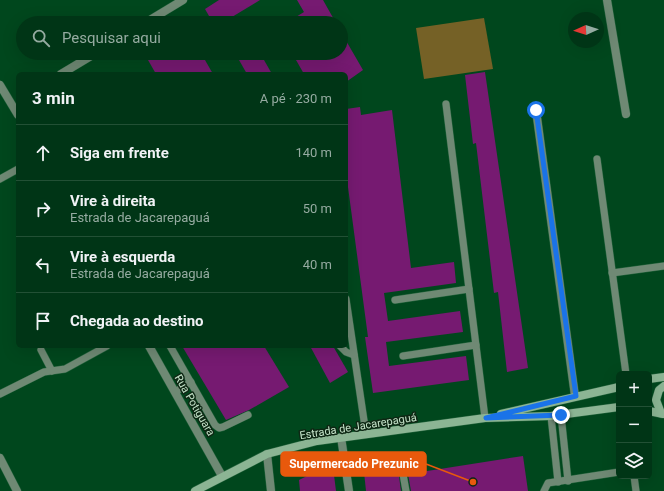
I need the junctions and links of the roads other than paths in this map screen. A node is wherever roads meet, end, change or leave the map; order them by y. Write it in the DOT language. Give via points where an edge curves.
graph roads {
  1 [pos="183,0"];
  2 [pos="607,0"];
  3 [pos="157,16"];
  4 [pos="84,60"];
  5 [pos="64,72"];
  6 [pos="0,85"];
  7 [pos="15,102"];
  8 [pos="446,104"];
  9 [pos="536,110"];
  10 [pos="626,114"];
  11 [pos="597,159"];
  12 [pos="16,170"];
  13 [pos="0,179"];
  14 [pos="664,266"];
  15 [pos="612,274"];
  16 [pos="469,289"];
  17 [pos="395,300"];
  18 [pos="348,313"];
  19 [pos="476,345"];
  20 [pos="103,348"];
  21 [pos="150,348"];
  22 [pos="171,348"];
  23 [pos="342,348"];
  24 [pos="41,350"];
  25 [pos="354,355"];
  26 [pos="403,356"];
  27 [pos="52,371"];
  28 [pos="626,371"];
  29 [pos="664,377"];
  30 [pos="652,379"];
  31 [pos="191,382"];
  32 [pos="664,386"];
  33 [pos="616,388"];
  34 [pos="175,392"];
  35 [pos="0,394"];
  36 [pos="576,396"];
  37 [pos="616,407"];
  38 [pos="652,412"];
  39 [pos="248,415"];
  40 [pos="561,415"];
  41 [pos="550,416"];
  42 [pos="663,416"];
  43 [pos="486,418"];
  44 [pos="366,434"];
  45 [pos="341,437"];
  46 [pos="267,454"];
  47 [pos="0,458"];
  48 [pos="616,472"];
  49 [pos="403,474"];
  50 [pos="222,476"];
  51 [pos="634,479"];
  52 [pos="568,480"];
  53 [pos="558,482"];
  54 [pos="17,491"];
  55 [pos="195,491"];
  56 [pos="271,491"];
  57 [pos="349,491"];
  58 [pos="406,491"];
  59 [pos="544,491"];
  60 [pos="636,491"];
  1 -- 3 [label="street"];
  2 -- 10 [label="street"];
  4 -- 5 [label="street"];
  6 -- 7 [label="street"];
  8 -- 16 [label="lane"];
  9 -- 36 [label="street"];
  11 -- 15 [label="lane"];
  12 -- 13 [label="lane"];
  14 -- 15 [label="lane"];
  15 -- 28 [label="lane"];
  16 -- 17 [label="lane"];
  16 -- 19 [label="lane"];
  18 -- 25 [label="lane"];
  19 -- 26 [label="lane"];
  19 -- 43 [label="lane"];
  20 -- 27 [label="lane" via="65,369"];
  21 -- 34 [label="street, Rua Potiguara"];
  22 -- 31 [label="lane"];
  23 -- 25 [label="lane"];
  24 -- 27 [label="lane"];
  25 -- 44 [label="lane"];
  27 -- 35 [label="lane" via="44,372"];
  29 -- 30 [label="main road"];
  31 -- 34 [label="lane"];
  31 -- 39 [label="lane" via="215,426 219,428"];
  32 -- 42 [label="main road" via="659,390 656,400"];
  33 -- 36 [label="main road, Estrada de Jacarepaguá"];
  34 -- 50 [label="street, Rua Potiguara"];
  36 -- 43 [label="main road, Estrada de Jacarepaguá"];
  37 -- 40 [label="main road, Estrada de Jacarepaguá"];
  38 -- 42 [label="main road"];
  40 -- 41 [label="main road, Estrada de Jacarepaguá"];
  40 -- 52 [label="lane"];
  41 -- 43 [label="main road, Estrada de Jacarepaguá"];
  41 -- 53 [label="lane"];
  43 -- 44 [label="main road, Estrada de Jacarepaguá"];
  44 -- 45 [label="main road, Estrada de Jacarepaguá"];
  45 -- 46 [label="main road, Estrada de Jacarepaguá"];
  45 -- 57 [label="street"];
  46 -- 50 [label="main road, Estrada de Jacarepaguá"];
  46 -- 56 [label="street"];
  47 -- 54 [label="street"];
  48 -- 52 [label="lane"];
  49 -- 58 [label="lane"];
  50 -- 55 [label="main road, Estrada de Jacarepaguá"];
  51 -- 60 [label="lane"];
  52 -- 53 [label="lane"];
  53 -- 59 [label="lane" via="548,484"];
}
